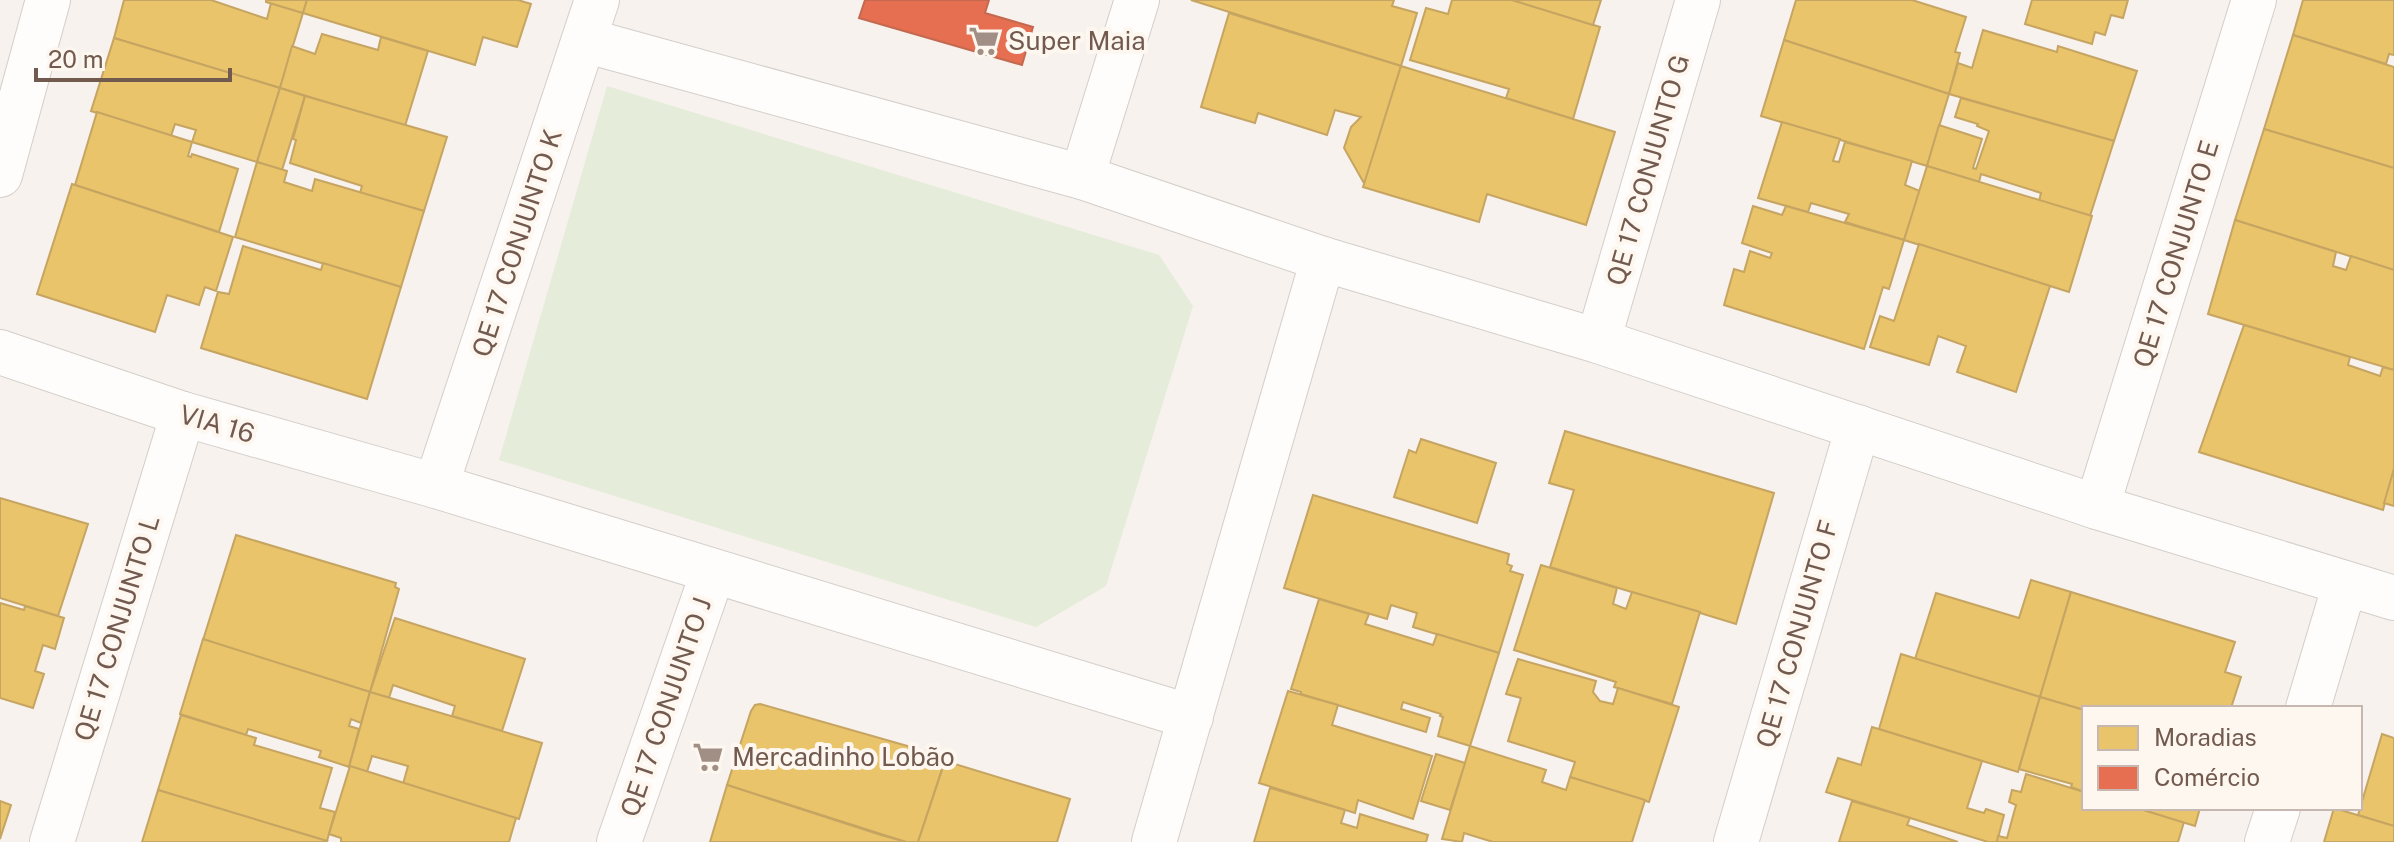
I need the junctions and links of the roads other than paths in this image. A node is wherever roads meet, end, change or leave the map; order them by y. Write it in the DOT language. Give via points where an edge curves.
graph roads {
  1 [pos="48,0"];
  2 [pos="1137,0"];
  3 [pos="1698,0"];
  4 [pos="2254,0"];
  5 [pos="590,20"];
  6 [pos="0,175"];
  7 [pos="1082,177"];
  8 [pos="1323,259"];
  9 [pos="1598,341"];
  10 [pos="0,352"];
  11 [pos="183,414"];
  12 [pos="1858,427"];
  13 [pos="436,486"];
  14 [pos="2097,507"];
  15 [pos="713,572"];
  16 [pos="2345,584"];
  17 [pos="2394,598"];
  18 [pos="2309,706"];
  19 [pos="1191,717"];
  20 [pos="2277,810"];
  21 [pos="52,842"];
  22 [pos="619,842"];
  23 [pos="1154,842"];
  24 [pos="1736,842"];
  25 [pos="2267,842"];
  1 -- 6 [label="street"];
  2 -- 7 [label="street"];
  3 -- 9 [label="street, QE 17 CONJUNTO G"];
  4 -- 14 [label="street, QE 17 CONJUNTO E"];
  5 -- 7 [label="street"];
  5 -- 13 [label="street, QE 17 CONJUNTO K"];
  7 -- 8 [label="street"];
  8 -- 9 [label="street"];
  8 -- 19 [label="street"];
  9 -- 12 [label="street"];
  10 -- 11 [label="street, VIA 16"];
  11 -- 13 [label="street, VIA 16"];
  11 -- 21 [label="street, QE 17 CONJUNTO L"];
  12 -- 14 [label="street"];
  12 -- 24 [label="street, QE 17 CONJUNTO F"];
  13 -- 15 [label="street, VIA 16"];
  14 -- 16 [label="street"];
  15 -- 19 [label="street, VIA 16"];
  15 -- 22 [label="street, QE 17 CONJUNTO J"];
  16 -- 17 [label="street"];
  16 -- 18 [label="street"];
  19 -- 23 [label="street"];
  20 -- 25 [label="street"];
}
